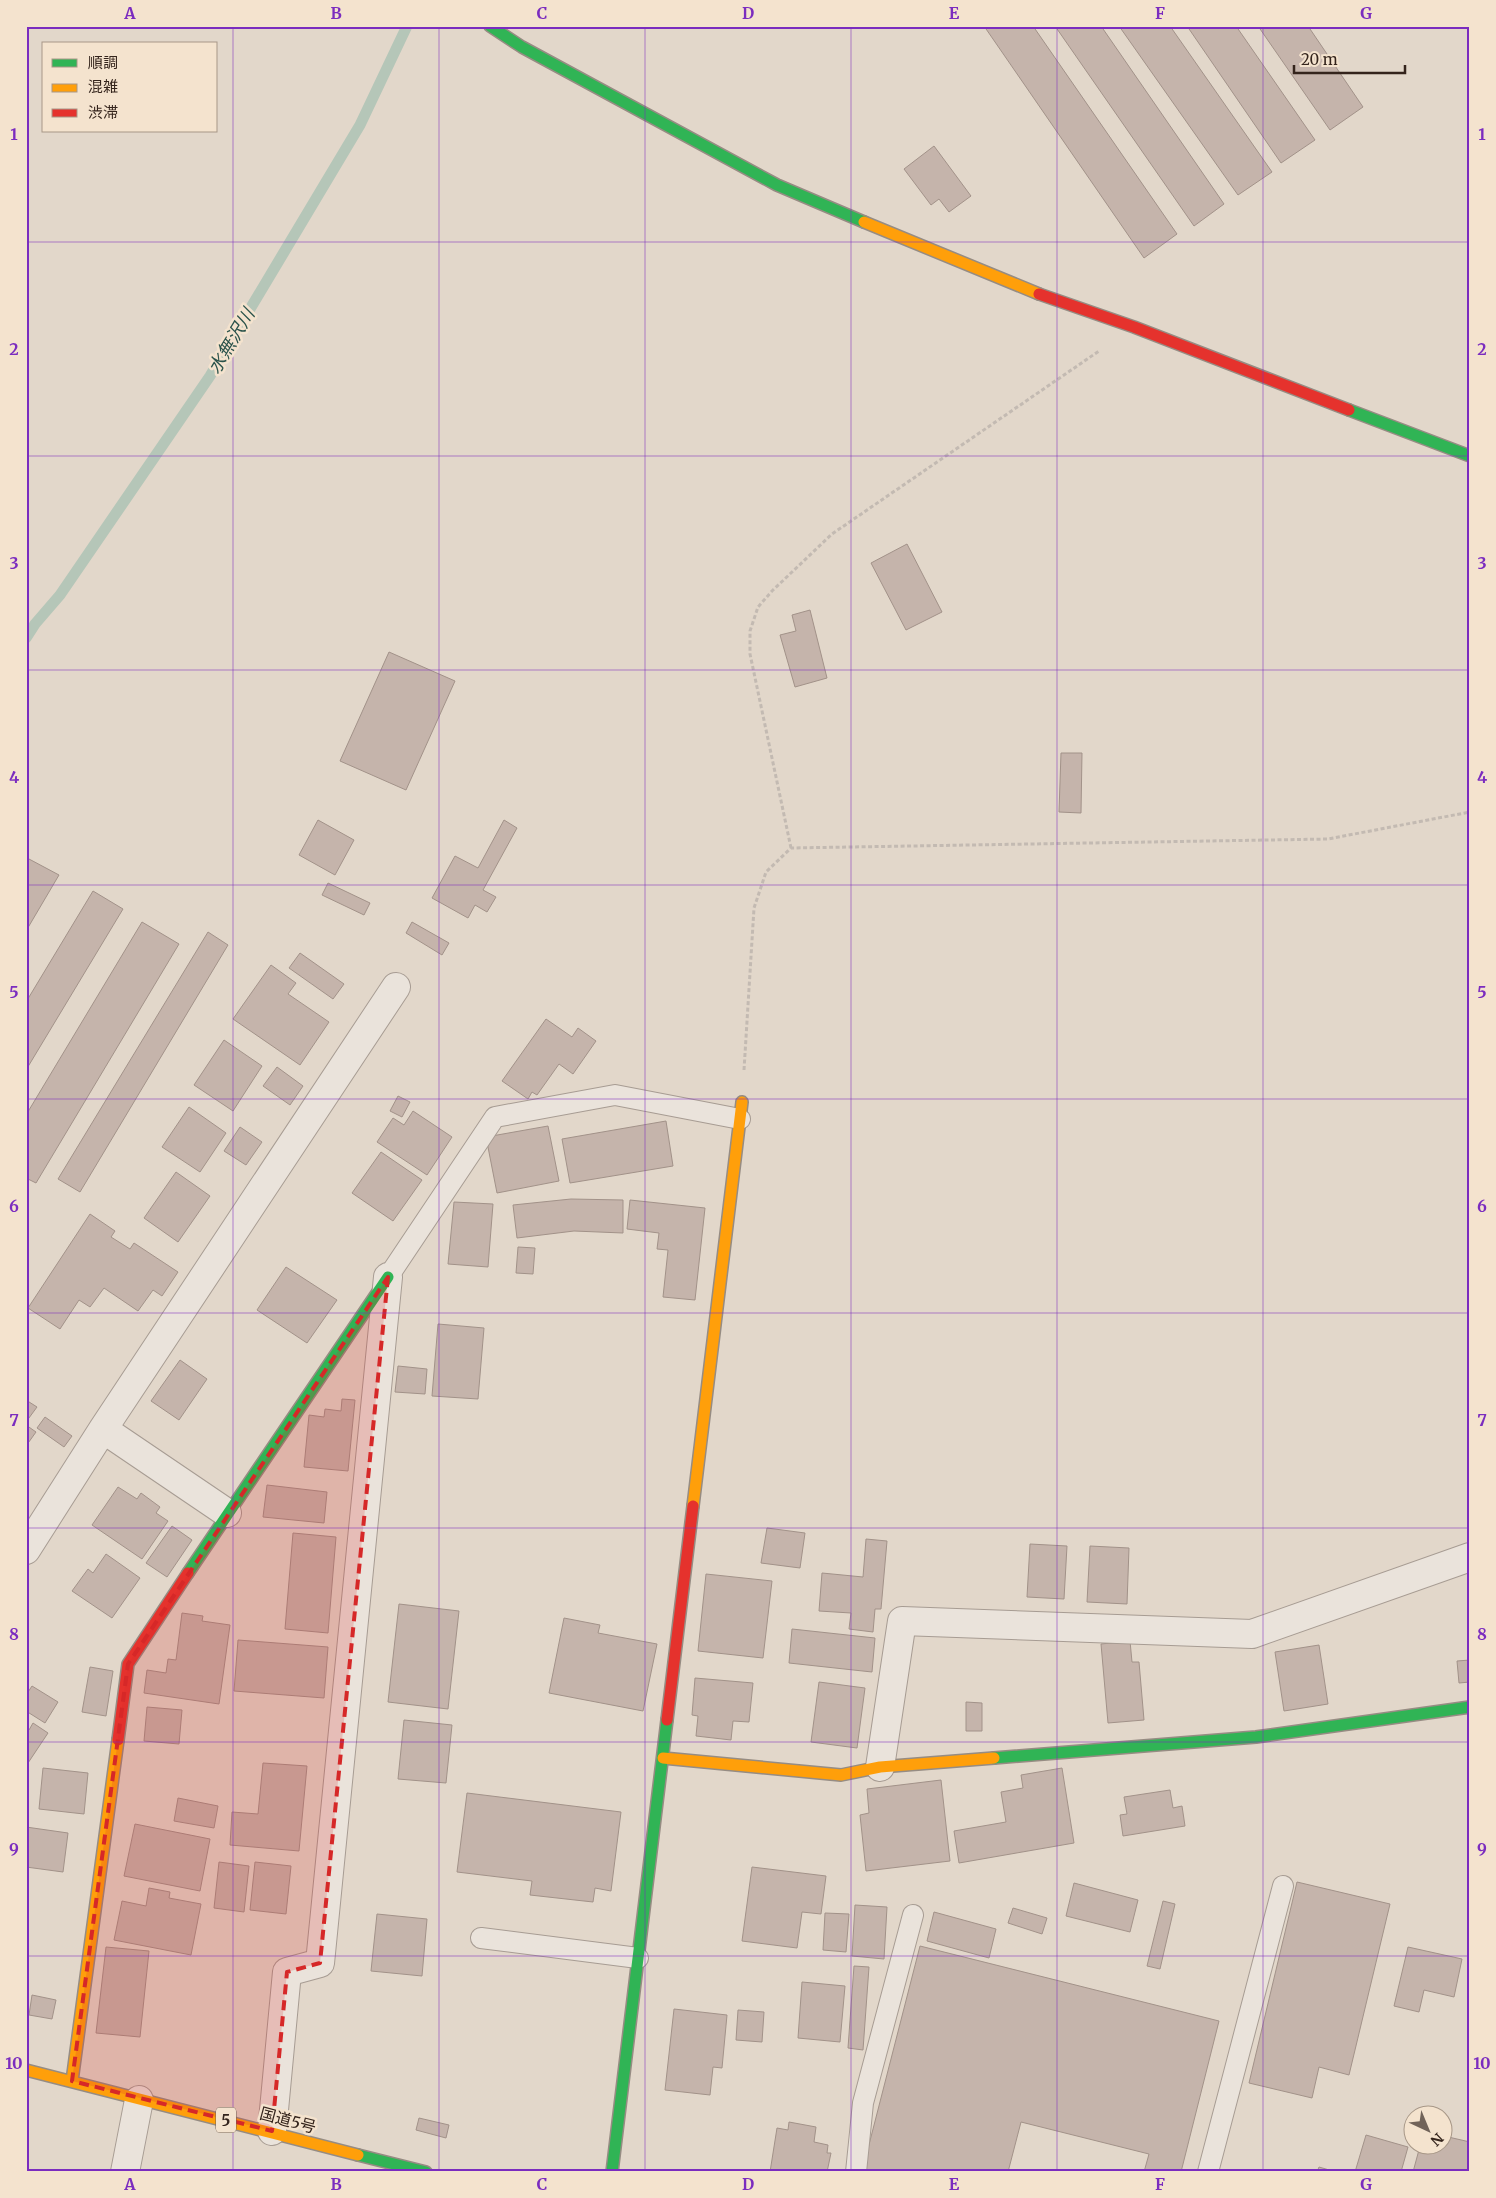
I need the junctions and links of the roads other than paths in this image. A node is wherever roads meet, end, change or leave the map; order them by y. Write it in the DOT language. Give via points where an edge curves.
graph roads {
  1 [pos="490,26"];
  2 [pos="1470,456"];
  3 [pos="396,987"];
  4 [pos="741,1110"];
  5 [pos="388,1277"];
  6 [pos="103,1429"];
  7 [pos="227,1513"];
  8 [pos="26,1550"];
  9 [pos="1470,1557"];
  10 [pos="1470,1707"];
  11 [pos="663,1758"];
  12 [pos="880,1767"];
  13 [pos="1283,1886"];
  14 [pos="914,1914"];
  15 [pos="482,1938"];
  16 [pos="638,1958"];
  17 [pos="26,2070"];
  18 [pos="72,2082"];
  19 [pos="139,2100"];
  20 [pos="272,2131"];
  21 [pos="125,2172"];
  22 [pos="426,2172"];
  23 [pos="612,2172"];
  24 [pos="856,2172"];
  25 [pos="1208,2172"];
  1 -- 2 [label="main road" via="522,47 777,185 1020,288 1134,327"];
  3 -- 6 [label="street"];
  4 -- 5 [label="lane" via="614,1095 495,1117"];
  4 -- 11 [label="main road"];
  5 -- 7 [label="main road"];
  5 -- 20 [label="street" via="320,1962 287,1972"];
  6 -- 7 [label="street"];
  6 -- 8 [label="street"];
  7 -- 18 [label="main road" via="128,1664"];
  9 -- 12 [label="street" via="1252,1634 902,1621"];
  10 -- 12 [label="main road" via="1256,1737"];
  11 -- 12 [label="main road" via="841,1775"];
  11 -- 16 [label="main road"];
  13 -- 25 [label="lane"];
  14 -- 24 [label="lane" via="863,2103"];
  15 -- 16 [label="lane"];
  16 -- 23 [label="main road"];
  17 -- 18 [label="main road, 国道5号 / 5"];
  18 -- 19 [label="main road, 国道5号 / 5"];
  19 -- 20 [label="main road, 国道5号 / 5"];
  19 -- 21 [label="street"];
  20 -- 22 [label="main road, 国道5号 / 5"];
}
